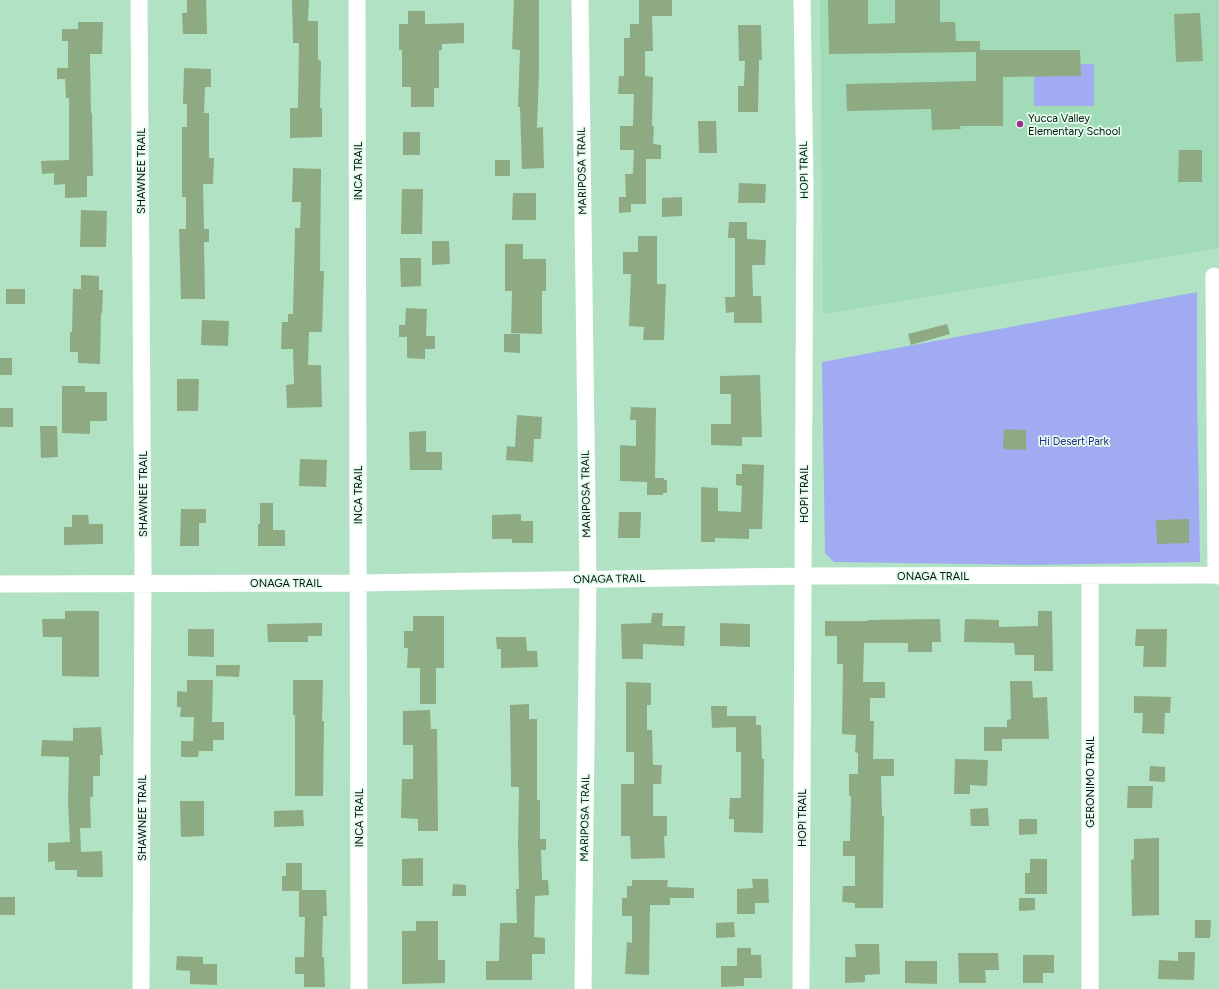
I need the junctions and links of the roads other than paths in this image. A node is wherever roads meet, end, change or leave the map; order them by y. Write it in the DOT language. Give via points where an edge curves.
graph roads {
  1 [pos="139,0"];
  2 [pos="357,0"];
  3 [pos="580,0"];
  4 [pos="802,0"];
  5 [pos="1214,276"];
  6 [pos="803,576"];
  7 [pos="1090,576"];
  8 [pos="1218,576"];
  9 [pos="588,579"];
  10 [pos="143,583"];
  11 [pos="359,583"];
  12 [pos="0,584"];
  13 [pos="141,989"];
  14 [pos="359,989"];
  15 [pos="583,989"];
  16 [pos="801,989"];
  17 [pos="1090,989"];
  1 -- 10 [label="street, SHAWNEE TRAIL"];
  2 -- 11 [label="street, INCA TRAIL"];
  3 -- 9 [label="street, MARIPOSA TRAIL"];
  4 -- 6 [label="street, HOPI TRAIL" via="805,186"];
  5 -- 8 [label="street"];
  6 -- 7 [label="street, ONAGA TRAIL"];
  6 -- 9 [label="street, ONAGA TRAIL"];
  6 -- 16 [label="street, HOPI TRAIL"];
  7 -- 8 [label="street, ONAGA TRAIL"];
  7 -- 17 [label="street, GERONIMO TRAIL"];
  9 -- 11 [label="street, ONAGA TRAIL"];
  9 -- 15 [label="street, MARIPOSA TRAIL"];
  10 -- 11 [label="street, ONAGA TRAIL"];
  10 -- 12 [label="street, ONAGA TRAIL"];
  10 -- 13 [label="street, SHAWNEE TRAIL"];
  11 -- 14 [label="street, INCA TRAIL"];
}
